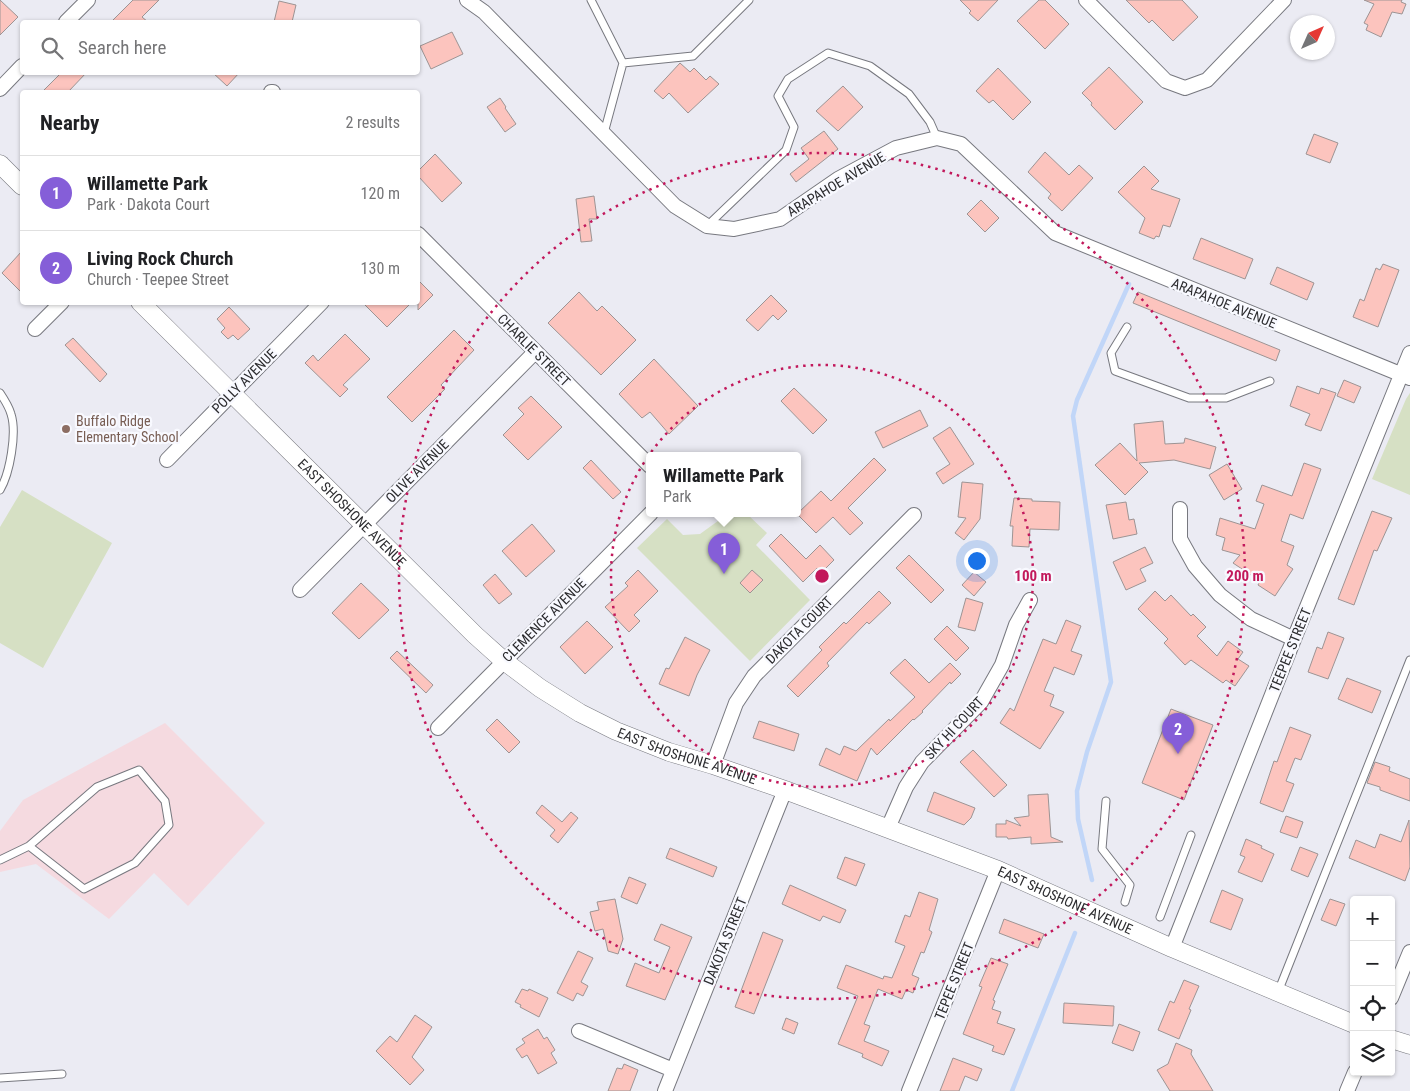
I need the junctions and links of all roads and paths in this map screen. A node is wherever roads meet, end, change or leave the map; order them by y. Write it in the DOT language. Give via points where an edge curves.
graph roads {
  1 [pos="88,0"];
  2 [pos="467,0"];
  3 [pos="591,0"];
  4 [pos="749,0"];
  5 [pos="1086,0"];
  6 [pos="1284,0"];
  7 [pos="68,20"];
  8 [pos="624,63"];
  9 [pos="20,68"];
  10 [pos="0,89"];
  11 [pos="604,134"];
  12 [pos="937,138"];
  13 [pos="0,164"];
  14 [pos="20,184"];
  15 [pos="707,226"];
  16 [pos="420,236"];
  17 [pos="59,305"];
  18 [pos="143,305"];
  19 [pos="319,305"];
  20 [pos="1127,327"];
  21 [pos="35,329"];
  22 [pos="535,352"];
  23 [pos="1410,353"];
  24 [pos="1406,377"];
  25 [pos="1270,381"];
  26 [pos="232,394"];
  27 [pos="1,397"];
  28 [pos="167,460"];
  29 [pos="646,462"];
  30 [pos="0,490"];
  31 [pos="1180,509"];
  32 [pos="914,516"];
  33 [pos="647,517"];
  34 [pos="363,526"];
  35 [pos="300,590"];
  36 [pos="1030,600"];
  37 [pos="1294,639"];
  38 [pos="1410,660"];
  39 [pos="504,661"];
  40 [pos="438,728"];
  41 [pos="712,764"];
  42 [pos="785,790"];
  43 [pos="1106,801"];
  44 [pos="888,828"];
  45 [pos="1191,835"];
  46 [pos="28,846"];
  47 [pos="0,860"];
  48 [pos="998,870"];
  49 [pos="1125,902"];
  50 [pos="1160,917"];
  51 [pos="1172,948"];
  52 [pos="1410,952"];
  53 [pos="1395,988"];
  54 [pos="1278,993"];
  55 [pos="1350,1022"];
  56 [pos="579,1031"];
  57 [pos="1395,1040"];
  58 [pos="1410,1045"];
  59 [pos="673,1070"];
  60 [pos="62,1074"];
  61 [pos="1353,1076"];
  62 [pos="0,1078"];
  63 [pos="665,1091"];
  64 [pos="909,1091"];
  65 [pos="1347,1091"];
  1 -- 7 [label="street"];
  2 -- 11 [label="street, ARAPAHOE AVENUE" via="484,12"];
  3 -- 8 [label="lane"];
  4 -- 8 [label="lane" via="693,56"];
  5 -- 6 [label="street" via="1166,81 1186,88 1207,80"];
  8 -- 11 [label="lane"];
  9 -- 10 [label="street"];
  11 -- 15 [label="street, ARAPAHOE AVENUE" via="675,206"];
  12 -- 15 [label="street, ARAPAHOE AVENUE" via="896,148 838,179 780,219 734,229"];
  12 -- 15 [label="lane" via="930,122 909,94 870,66 828,53 788,79 778,96 794,128 786,150"];
  12 -- 24 [label="street, ARAPAHOE AVENUE" via="962,144 1054,234"];
  13 -- 14 [label="street"];
  16 -- 22 [label="street, CHARLIE STREET"];
  17 -- 21 [label="street"];
  18 -- 26 [label="street, EAST SHOSHONE AVENUE"];
  19 -- 26 [label="street, POLLY AVENUE"];
  20 -- 25 [label="lane" via="1111,353 1115,371 1189,398 1226,398"];
  22 -- 29 [label="street, CHARLIE STREET"];
  22 -- 34 [label="street, OLIVE AVENUE"];
  23 -- 24 [label="street, TEEPEE STREET"];
  24 -- 37 [label="street, TEEPEE STREET"];
  26 -- 28 [label="street, POLLY AVENUE"];
  26 -- 34 [label="street, EAST SHOSHONE AVENUE"];
  27 -- 30 [label="lane" via="12,415 13,444"];
  31 -- 37 [label="street" via="1180,539 1195,566 1220,595 1251,619"];
  32 -- 41 [label="street, DAKOTA COURT" via="754,676 736,704"];
  33 -- 39 [label="street, CLEMENCE AVENUE"];
  34 -- 35 [label="street, OLIVE AVENUE"];
  34 -- 39 [label="street, EAST SHOSHONE AVENUE"];
  36 -- 44 [label="street, SKY HI COURT" via="1016,625 1002,665 981,702 922,762 906,787"];
  37 -- 51 [label="street, TEEPEE STREET"];
  38 -- 54 [label="lane"];
  39 -- 40 [label="street, CLEMENCE AVENUE"];
  39 -- 41 [label="street, EAST SHOSHONE AVENUE" via="540,688 616,731 669,752"];
  41 -- 42 [label="street, EAST SHOSHONE AVENUE"];
  42 -- 44 [label="street, EAST SHOSHONE AVENUE"];
  42 -- 59 [label="street, DAKOTA STREET"];
  43 -- 49 [label="lane" via="1102,850 1130,885"];
  44 -- 48 [label="street, EAST SHOSHONE AVENUE"];
  45 -- 50 [label="lane"];
  46 -- 46 [label="lane" via="97,787 139,770 165,800 169,825 135,863 84,889"];
  46 -- 47 [label="lane"];
  48 -- 51 [label="street, EAST SHOSHONE AVENUE"];
  48 -- 64 [label="street, TEPEE STREET"];
  51 -- 54 [label="street, EAST SHOSHONE AVENUE"];
  52 -- 53 [label="street"];
  54 -- 55 [label="street, EAST SHOSHONE AVENUE"];
  56 -- 59 [label="street"];
  57 -- 58 [label="street"];
  59 -- 63 [label="street, DAKOTA STREET"];
  60 -- 62 [label="lane"];
  61 -- 65 [label="street"];
}
